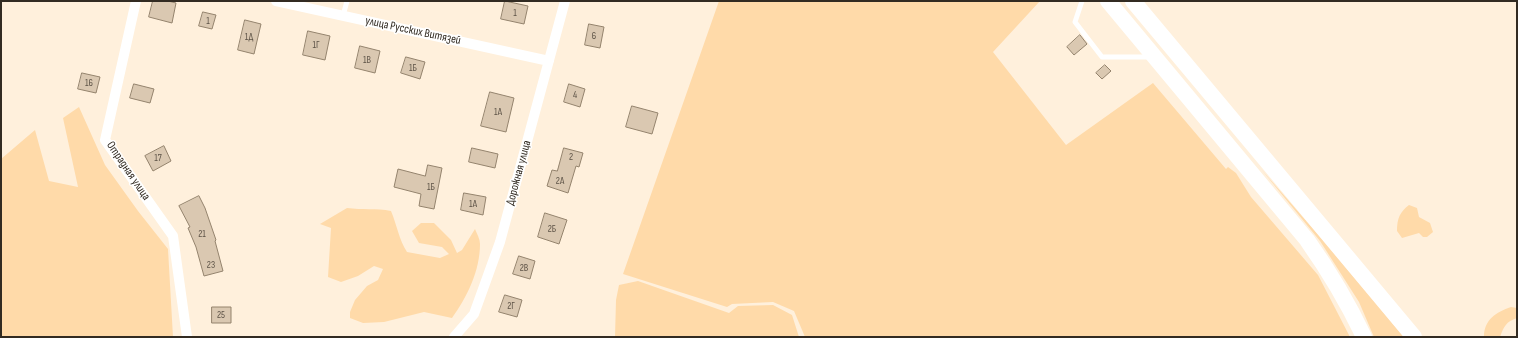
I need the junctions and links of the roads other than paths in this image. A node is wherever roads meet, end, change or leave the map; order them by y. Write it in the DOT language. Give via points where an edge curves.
graph roads {
  1 [pos="136,1"];
  2 [pos="276,1"];
  3 [pos="347,1"];
  4 [pos="565,1"];
  5 [pos="1082,1"];
  6 [pos="1108,1"];
  7 [pos="1133,1"];
  8 [pos="343,16"];
  9 [pos="1156,57"];
  10 [pos="549,61"];
  11 [pos="187,337"];
  12 [pos="454,337"];
  13 [pos="1364,337"];
  14 [pos="1414,337"];
  1 -- 11 [label="street, Отрадная улица" via="105,140 173,236"];
  2 -- 8 [label="street, улица Русских Витязей"];
  3 -- 8 [label="lane"];
  4 -- 10 [label="street, Дорожная улица"];
  5 -- 9 [label="lane" via="1074,22 1102,57"];
  6 -- 9 [label="highway"];
  7 -- 14 [label="highway"];
  8 -- 10 [label="street, улица Русских Витязей"];
  9 -- 13 [label="highway" via="1307,240 1331,275"];
  10 -- 12 [label="street, Дорожная улица" via="500,242 474,314"];
}
